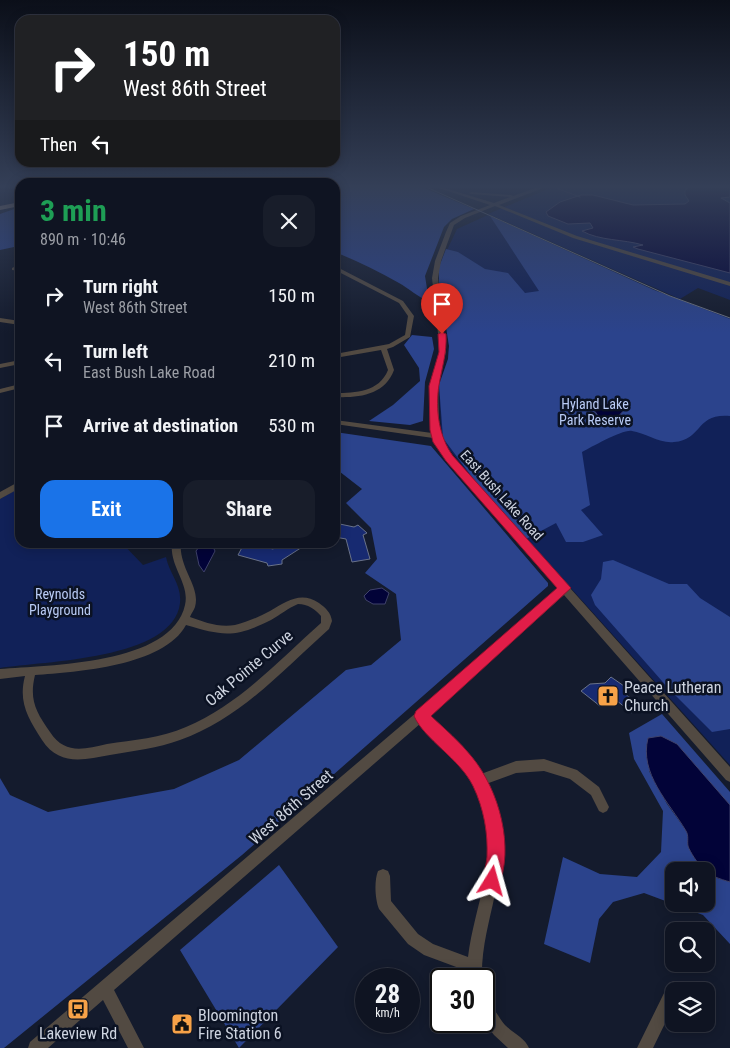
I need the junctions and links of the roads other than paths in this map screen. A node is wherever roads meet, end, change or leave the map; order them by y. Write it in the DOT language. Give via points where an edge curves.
graph roads {
  1 [pos="447,236"];
  2 [pos="572,236"];
  3 [pos="340,271"];
  4 [pos="730,284"];
  5 [pos="0,320"];
  6 [pos="15,322"];
  7 [pos="383,347"];
  8 [pos="340,355"];
  9 [pos="15,363"];
  10 [pos="0,366"];
  11 [pos="15,387"];
  12 [pos="0,391"];
  13 [pos="340,395"];
  14 [pos="435,418"];
  15 [pos="340,423"];
  16 [pos="340,428"];
  17 [pos="409,431"];
  18 [pos="436,436"];
  19 [pos="15,487"];
  20 [pos="0,496"];
  21 [pos="177,548"];
  22 [pos="565,588"];
  23 [pos="184,620"];
  24 [pos="31,672"];
  25 [pos="0,674"];
  26 [pos="421,716"];
  27 [pos="730,776"];
  28 [pos="479,781"];
  29 [pos="603,807"];
  30 [pos="383,876"];
  31 [pos="466,968"];
  32 [pos="474,968"];
  33 [pos="105,988"];
  34 [pos="665,1007"];
  35 [pos="495,1025"];
  36 [pos="36,1048"];
  37 [pos="136,1048"];
  38 [pos="521,1048"];
  39 [pos="645,1048"];
  1 -- 14 [label="street, East Bush Lake Road" via="435,278 443,352 434,378"];
  2 -- 4 [label="street"];
  3 -- 7 [label="street" via="406,306 411,316 410,333 396,344"];
  5 -- 6 [label="street"];
  7 -- 8 [label="street"];
  7 -- 13 [label="street" via="391,370 387,380 365,393"];
  9 -- 10 [label="street"];
  11 -- 12 [label="street"];
  14 -- 17 [label="street" via="426,427"];
  14 -- 18 [label="street, East Bush Lake Road"];
  15 -- 17 [label="street"];
  16 -- 18 [label="street" via="427,438"];
  17 -- 18 [label="street"];
  18 -- 22 [label="street, East Bush Lake Road" via="449,459"];
  19 -- 20 [label="street"];
  21 -- 23 [label="street" via="178,565 191,588 190,606"];
  22 -- 26 [label="street, West 86th Street"];
  22 -- 27 [label="street, East Bush Lake Road"];
  23 -- 24 [label="street" via="167,638 140,653 75,668"];
  23 -- 24 [label="street, Oak Pointe Curve" via="234,629 301,600 313,603 324,612 327,621 243,698 212,720 168,739 83,755 63,753 47,739 26,701"];
  24 -- 25 [label="street"];
  26 -- 28 [label="street" via="466,762"];
  26 -- 33 [label="street, West 86th Street"];
  28 -- 29 [label="street" via="516,767 544,765 573,774 596,791"];
  28 -- 32 [label="street" via="492,817 495,860 475,948"];
  30 -- 31 [label="street" via="384,904 413,940"];
  33 -- 36 [label="street, West 86th Street"];
  33 -- 37 [label="street"];
  34 -- 39 [label="street"];
  35 -- 38 [label="street"];
}
